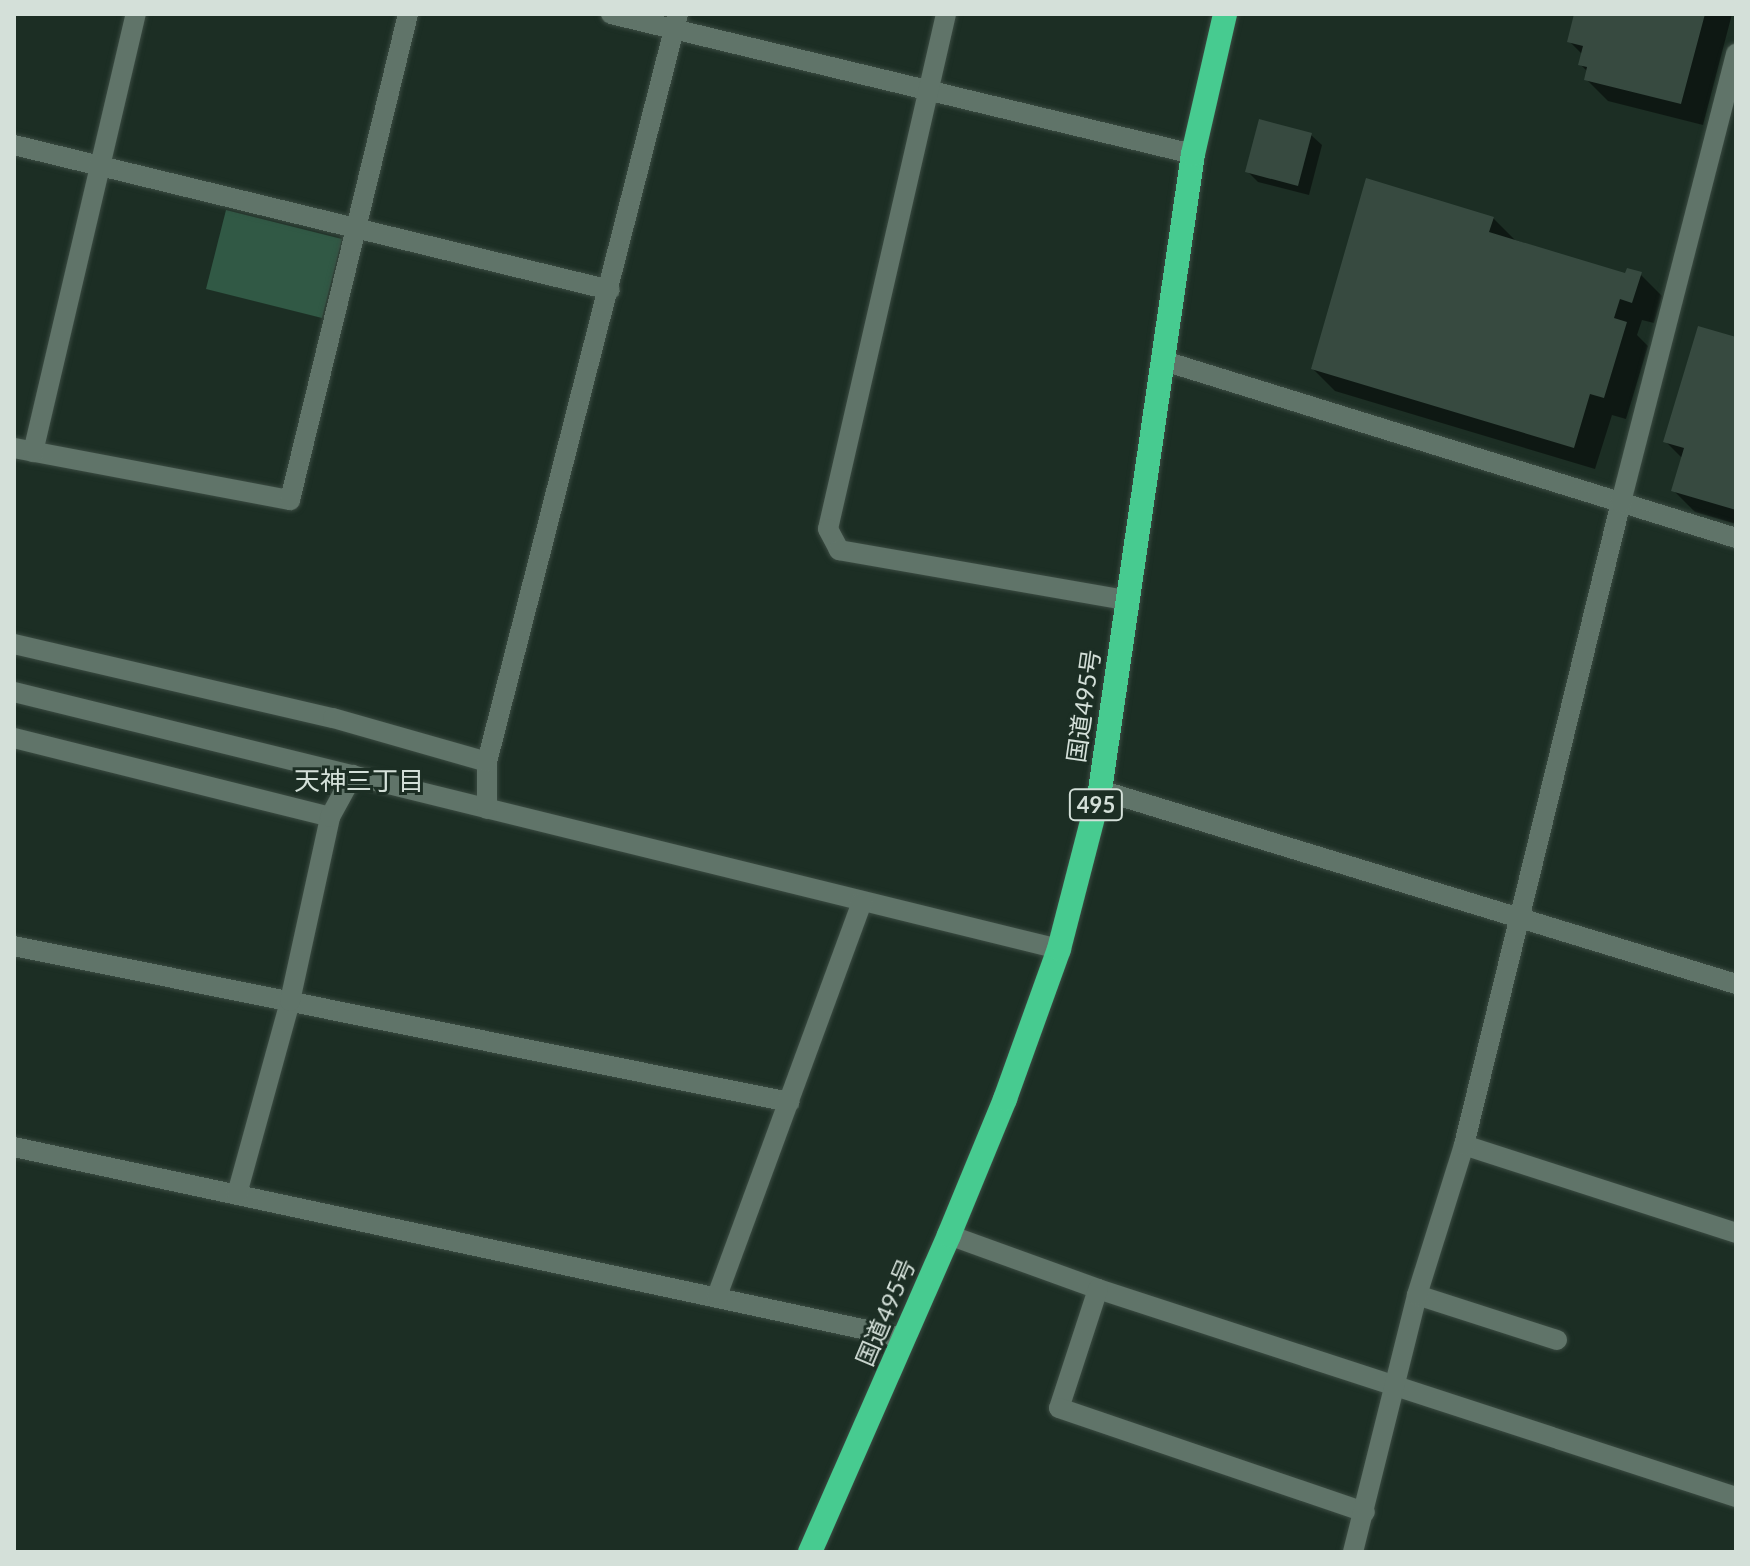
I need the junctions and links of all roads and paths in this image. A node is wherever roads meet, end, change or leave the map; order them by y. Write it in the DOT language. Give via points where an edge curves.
graph roads {
  1 [pos="136,14"];
  2 [pos="408,14"];
  3 [pos="611,14"];
  4 [pos="946,14"];
  5 [pos="1225,14"];
  6 [pos="676,22"];
  7 [pos="1736,53"];
  8 [pos="926,91"];
  9 [pos="14,145"];
  10 [pos="1193,154"];
  11 [pos="101,166"];
  12 [pos="357,228"];
  13 [pos="610,290"];
  14 [pos="1161,360"];
  15 [pos="23,450"];
  16 [pos="1621,502"];
  17 [pos="1736,538"];
  18 [pos="1125,600"];
  19 [pos="14,644"];
  20 [pos="14,692"];
  21 [pos="14,738"];
  22 [pos="487,762"];
  23 [pos="353,775"];
  24 [pos="1100,790"];
  25 [pos="487,809"];
  26 [pos="330,817"];
  27 [pos="862,902"];
  28 [pos="1520,919"];
  29 [pos="14,946"];
  30 [pos="1059,949"];
  31 [pos="1736,984"];
  32 [pos="290,1001"];
  33 [pos="789,1102"];
  34 [pos="1464,1145"];
  35 [pos="14,1147"];
  36 [pos="237,1194"];
  37 [pos="1736,1233"];
  38 [pos="949,1235"];
  39 [pos="1098,1289"];
  40 [pos="1417,1295"];
  41 [pos="717,1296"];
  42 [pos="904,1338"];
  43 [pos="1557,1340"];
  44 [pos="1396,1385"];
  45 [pos="1736,1497"];
  46 [pos="1365,1512"];
  47 [pos="810,1552"];
  48 [pos="1353,1552"];
  1 -- 11 [label="street"];
  2 -- 12 [label="street"];
  3 -- 6 [label="street"];
  4 -- 8 [label="street"];
  5 -- 10 [label="highway, 国道495号 / 495"];
  6 -- 8 [label="street"];
  6 -- 13 [label="street"];
  7 -- 16 [label="street"];
  8 -- 10 [label="street"];
  8 -- 18 [label="street" via="828,529 839,550"];
  9 -- 11 [label="street"];
  10 -- 14 [label="highway, 国道495号 / 495"];
  11 -- 12 [label="street"];
  11 -- 15 [label="street"];
  12 -- 13 [label="street"];
  12 -- 15 [label="street" via="290,500"];
  13 -- 22 [label="street"];
  14 -- 16 [label="street"];
  14 -- 18 [label="highway, 国道495号 / 495"];
  16 -- 17 [label="street"];
  16 -- 28 [label="street"];
  18 -- 24 [label="highway, 国道495号 / 495"];
  19 -- 22 [label="street" via="333,718"];
  20 -- 23 [label="street"];
  21 -- 26 [label="street"];
  22 -- 25 [label="street"];
  23 -- 25 [label="street"];
  23 -- 26 [label="street"];
  24 -- 28 [label="street"];
  24 -- 30 [label="highway, 国道495号 / 495"];
  25 -- 27 [label="street"];
  26 -- 32 [label="street"];
  27 -- 30 [label="street"];
  27 -- 33 [label="street"];
  28 -- 31 [label="street"];
  28 -- 34 [label="street"];
  29 -- 32 [label="street"];
  30 -- 38 [label="highway, 国道495号 / 495"];
  32 -- 33 [label="street"];
  32 -- 36 [label="street"];
  33 -- 41 [label="street"];
  34 -- 37 [label="street"];
  34 -- 40 [label="street"];
  35 -- 36 [label="street"];
  36 -- 41 [label="street"];
  38 -- 39 [label="street"];
  38 -- 42 [label="highway, 国道495号 / 495"];
  39 -- 44 [label="street"];
  39 -- 46 [label="street" via="1059,1408"];
  40 -- 43 [label="street"];
  40 -- 44 [label="street"];
  41 -- 42 [label="street"];
  42 -- 47 [label="highway, 国道495号 / 495"];
  44 -- 45 [label="street"];
  44 -- 46 [label="street"];
  46 -- 48 [label="street"];
}
